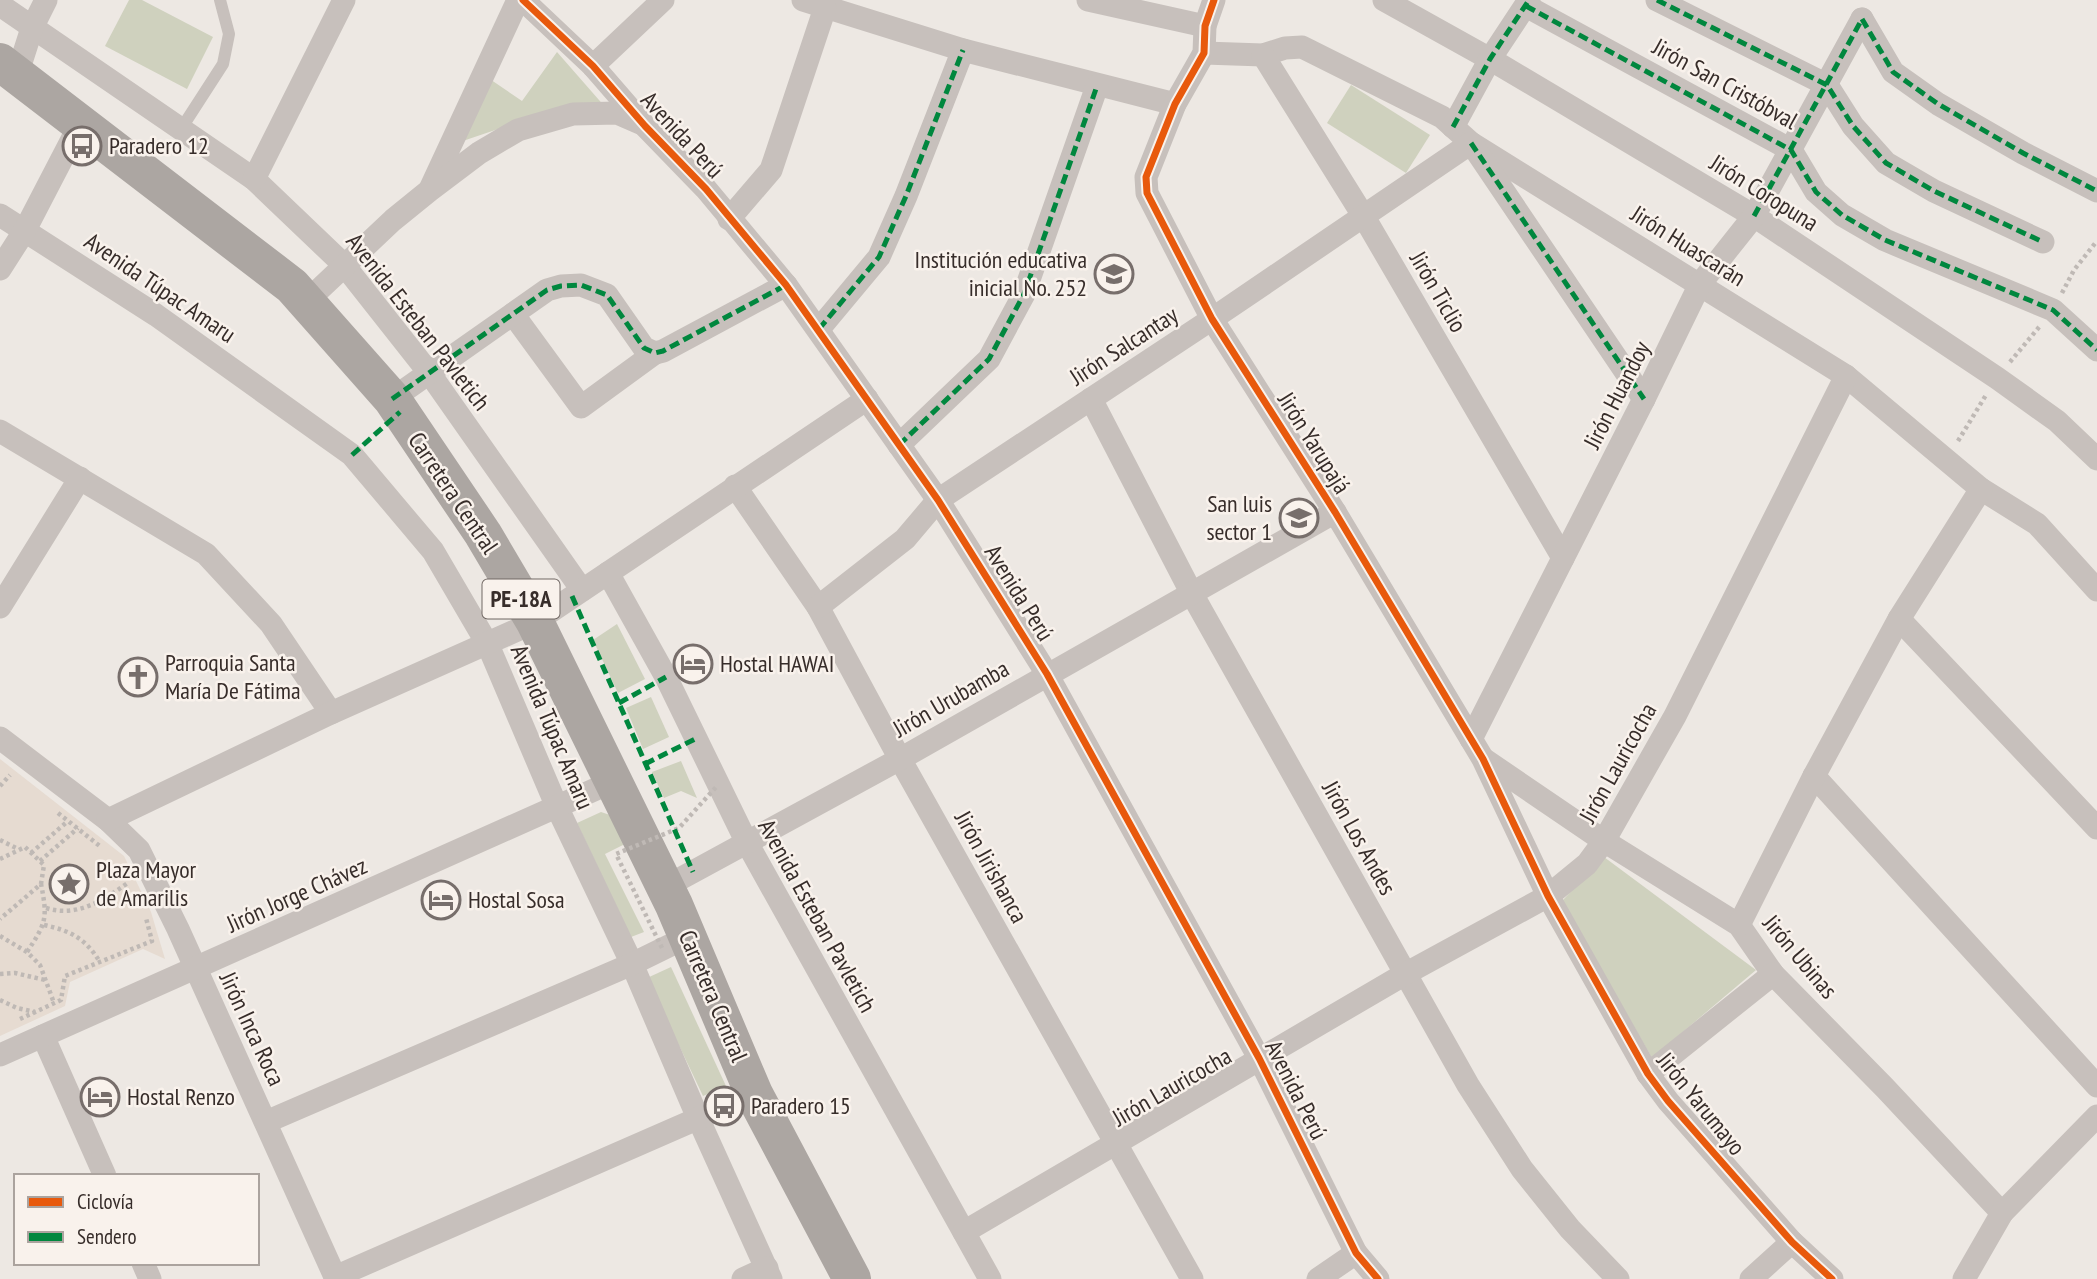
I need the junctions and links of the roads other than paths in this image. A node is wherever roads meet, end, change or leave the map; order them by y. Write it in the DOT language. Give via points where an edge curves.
graph roads {
  1 [pos="46,0"];
  2 [pos="220,0"];
  3 [pos="344,0"];
  4 [pos="518,0"];
  5 [pos="523,0"];
  6 [pos="663,0"];
  7 [pos="1088,0"];
  8 [pos="1213,0"];
  9 [pos="1384,0"];
  10 [pos="1657,0"];
  11 [pos="1527,3"];
  12 [pos="814,4"];
  13 [pos="0,5"];
  14 [pos="1205,26"];
  15 [pos="32,28"];
  16 [pos="963,50"];
  17 [pos="1204,52"];
  18 [pos="1263,55"];
  19 [pos="1490,59"];
  20 [pos="593,66"];
  21 [pos="8,69"];
  22 [pos="1827,85"];
  23 [pos="1097,86"];
  24 [pos="1175,104"];
  25 [pos="80,124"];
  26 [pos="645,126"];
  27 [pos="1453,127"];
  28 [pos="181,129"];
  29 [pos="1471,143"];
  30 [pos="1791,150"];
  31 [pos="254,178"];
  32 [pos="430,190"];
  33 [pos="2097,191"];
  34 [pos="0,215"];
  35 [pos="1754,216"];
  36 [pos="1364,217"];
  37 [pos="729,219"];
  38 [pos="25,230"];
  39 [pos="2043,242"];
  40 [pos="344,265"];
  41 [pos="0,269"];
  42 [pos="1700,284"];
  43 [pos="786,285"];
  44 [pos="307,301"];
  45 [pos="513,314"];
  46 [pos="1212,319"];
  47 [pos="819,330"];
  48 [pos="2097,351"];
  49 [pos="655,353"];
  50 [pos="430,373"];
  51 [pos="1846,376"];
  52 [pos="392,399"];
  53 [pos="867,399"];
  54 [pos="1091,399"];
  55 [pos="1644,399"];
  56 [pos="0,431"];
  57 [pos="899,445"];
  58 [pos="2097,459"];
  59 [pos="80,478"];
  60 [pos="735,486"];
  61 [pos="1981,489"];
  62 [pos="938,500"];
  63 [pos="1335,512"];
  64 [pos="1563,558"];
  65 [pos="608,573"];
  66 [pos="582,590"];
  67 [pos="2097,590"];
  68 [pos="1192,594"];
  69 [pos="0,607"];
  70 [pos="818,607"];
  71 [pos="1899,619"];
  72 [pos="535,622"];
  73 [pos="488,645"];
  74 [pos="1047,674"];
  75 [pos="331,713"];
  76 [pos="0,738"];
  77 [pos="1471,739"];
  78 [pos="900,758"];
  79 [pos="1483,759"];
  80 [pos="1814,776"];
  81 [pos="614,781"];
  82 [pos="557,807"];
  83 [pos="108,820"];
  84 [pos="2097,828"];
  85 [pos="746,841"];
  86 [pos="1604,841"];
  87 [pos="665,887"];
  88 [pos="1548,896"];
  89 [pos="1739,925"];
  90 [pos="675,943"];
  91 [pos="632,964"];
  92 [pos="195,970"];
  93 [pos="1405,974"];
  94 [pos="1773,974"];
  95 [pos="43,1036"];
  96 [pos="0,1055"];
  97 [pos="1259,1058"];
  98 [pos="1648,1074"];
  99 [pos="2097,1086"];
  100 [pos="754,1094"];
  101 [pos="2097,1116"];
  102 [pos="698,1118"];
  103 [pos="266,1122"];
  104 [pos="1116,1142"];
  105 [pos="104,1174"];
  106 [pos="2002,1213"];
  107 [pos="964,1231"];
  108 [pos="1792,1242"];
  109 [pos="1356,1253"];
  110 [pos="769,1274"];
  111 [pos="336,1278"];
  112 [pos="743,1279"];
  113 [pos="852,1279"];
  114 [pos="990,1279"];
  115 [pos="1192,1279"];
  116 [pos="1318,1279"];
  117 [pos="1378,1279"];
  118 [pos="1619,1279"];
  119 [pos="1751,1279"];
  120 [pos="1832,1279"];
  121 [pos="1964,1279"];
  1 -- 15 [label="street"];
  2 -- 28 [label="lane" via="229,34 223,64"];
  3 -- 31 [label="street"];
  4 -- 32 [label="street"];
  5 -- 20 [label="street, Avenida Perú"];
  6 -- 20 [label="street"];
  7 -- 14 [label="street"];
  8 -- 14 [label="street, Jirón Yarupajá"];
  9 -- 19 [label="street, Jirón Coropuna"];
  10 -- 22 [label="street"];
  11 -- 19 [label="street"];
  11 -- 30 [label="street, Jirón San Cristóbval"];
  12 -- 16 [label="street"];
  12 -- 37 [label="street" via="771,170"];
  13 -- 15 [label="street, Avenida Esteban Pavletich"];
  14 -- 17 [label="street, Jirón Yarupajá"];
  15 -- 21 [label="street"];
  15 -- 28 [label="street, Avenida Esteban Pavletich"];
  16 -- 23 [label="street"];
  16 -- 47 [label="street" via="879,257"];
  17 -- 18 [label="street, Jirón Huascarán"];
  17 -- 24 [label="street, Jirón Yarupajá"];
  18 -- 27 [label="street, Jirón Huascarán" via="1302,47 1442,117"];
  18 -- 36 [label="street, Jirón Ticlio"];
  19 -- 27 [label="street"];
  19 -- 35 [label="street, Jirón Coropuna"];
  20 -- 26 [label="street, Avenida Perú"];
  21 -- 25 [label="highway, Carretera Central / PE-18A"];
  22 -- 30 [label="street, Jirón Huandoy"];
  22 -- 33 [label="street, Jirón Huandoy" via="1862,19 1893,72 1938,104"];
  22 -- 39 [label="street" via="1853,126 1886,163"];
  23 -- 24 [label="street"];
  23 -- 57 [label="street" via="1024,294 989,359"];
  24 -- 46 [label="street, Jirón Yarupajá" via="1146,177 1147,193"];
  25 -- 38 [label="street"];
  25 -- 44 [label="highway, Carretera Central / PE-18A"];
  26 -- 32 [label="street" via="617,113 551,119 508,135"];
  26 -- 37 [label="street, Avenida Perú"];
  27 -- 29 [label="street, Jirón Huascarán"];
  28 -- 31 [label="street, Avenida Esteban Pavletich"];
  29 -- 36 [label="street, Jirón Salcantay"];
  29 -- 42 [label="street, Jirón Huascarán"];
  29 -- 55 [label="street"];
  30 -- 35 [label="street, Jirón Huandoy"];
  30 -- 48 [label="street, Jirón San Cristóbval" via="1816,192 1842,215 1885,240 2053,310"];
  31 -- 40 [label="street, Avenida Esteban Pavletich"];
  32 -- 40 [label="street"];
  34 -- 38 [label="street, Avenida Túpac Amaru"];
  35 -- 42 [label="street, Jirón Huandoy"];
  35 -- 58 [label="street, Jirón Coropuna" via="1997,378 2057,421"];
  36 -- 46 [label="street, Jirón Salcantay"];
  36 -- 64 [label="street, Jirón Ticlio"];
  37 -- 43 [label="street, Avenida Perú"];
  38 -- 41 [label="street"];
  38 -- 73 [label="street, Avenida Túpac Amaru" via="156,315 352,455 433,551"];
  40 -- 44 [label="street"];
  40 -- 50 [label="street, Avenida Esteban Pavletich"];
  42 -- 51 [label="street, Jirón Huascarán"];
  42 -- 55 [label="street, Jirón Huandoy"];
  43 -- 47 [label="street, Avenida Perú"];
  43 -- 49 [label="street"];
  44 -- 52 [label="highway, Carretera Central / PE-18A"];
  45 -- 49 [label="street" via="547,290 581,285 607,295 644,348"];
  45 -- 49 [label="street" via="581,407"];
  45 -- 50 [label="street"];
  46 -- 54 [label="street, Jirón Salcantay"];
  46 -- 63 [label="street, Jirón Yarupajá"];
  47 -- 53 [label="street, Avenida Perú"];
  50 -- 52 [label="street"];
  50 -- 66 [label="street, Avenida Esteban Pavletich"];
  51 -- 61 [label="street, Jirón Huascarán"];
  51 -- 86 [label="street, Jirón Lauricocha" via="1675,716"];
  52 -- 72 [label="highway, Carretera Central / PE-18A" via="483,534"];
  53 -- 57 [label="street, Avenida Perú"];
  53 -- 60 [label="street"];
  54 -- 62 [label="street, Jirón Salcantay"];
  54 -- 68 [label="street, Jirón Los Andes"];
  55 -- 64 [label="street, Jirón Huandoy"];
  56 -- 59 [label="street"];
  57 -- 62 [label="street, Avenida Perú"];
  59 -- 69 [label="street"];
  59 -- 75 [label="street" via="206,554 271,624"];
  60 -- 65 [label="street"];
  60 -- 70 [label="street, Jirón Jirishanca"];
  61 -- 67 [label="street, Jirón Huascarán" via="2037,524"];
  61 -- 71 [label="street"];
  62 -- 70 [label="street, Jirón Salcantay" via="905,539"];
  62 -- 74 [label="street, Avenida Perú"];
  63 -- 68 [label="street, Jirón Urubamba"];
  63 -- 77 [label="street, Jirón Yarupajá"];
  64 -- 77 [label="street, Jirón Huandoy"];
  65 -- 66 [label="street"];
  65 -- 85 [label="street, Avenida Esteban Pavletich" via="666,677"];
  66 -- 72 [label="street"];
  68 -- 74 [label="street, Jirón Urubamba"];
  68 -- 93 [label="street, Jirón Los Andes"];
  70 -- 78 [label="street, Jirón Jirishanca"];
  71 -- 80 [label="street"];
  71 -- 84 [label="street"];
  72 -- 73 [label="street"];
  72 -- 81 [label="highway, Carretera Central / PE-18A"];
  73 -- 75 [label="street"];
  73 -- 82 [label="street, Avenida Túpac Amaru"];
  74 -- 78 [label="street, Jirón Urubamba"];
  74 -- 97 [label="street, Avenida Perú"];
  75 -- 83 [label="street"];
  76 -- 83 [label="street, Jirón Inca Roca"];
  77 -- 79 [label="street, Jirón Yarupajá"];
  78 -- 85 [label="street, Jirón Urubamba"];
  78 -- 104 [label="street, Jirón Jirishanca"];
  79 -- 86 [label="street, Jirón Ubinas"];
  79 -- 88 [label="street, Jirón Yarupajá"];
  80 -- 89 [label="street"];
  80 -- 99 [label="street"];
  81 -- 82 [label="street, Jirón Jorge Chávez"];
  81 -- 87 [label="highway, Carretera Central / PE-18A"];
  82 -- 91 [label="street, Avenida Túpac Amaru"];
  82 -- 92 [label="street, Jirón Jorge Chávez"];
  83 -- 92 [label="street, Jirón Inca Roca" via="139,850"];
  85 -- 87 [label="street, Jirón Urubamba"];
  85 -- 107 [label="street, Avenida Esteban Pavletich"];
  86 -- 88 [label="street, Jirón Lauricocha" via="1587,864"];
  86 -- 89 [label="street, Jirón Ubinas"];
  87 -- 90 [label="highway, Carretera Central / PE-18A"];
  88 -- 93 [label="street, Jirón Lauricocha"];
  88 -- 98 [label="street, Jirón Yarumayo"];
  89 -- 94 [label="street, Jirón Ubinas"];
  90 -- 91 [label="street"];
  90 -- 100 [label="highway, Carretera Central / PE-18A"];
  91 -- 102 [label="street, Avenida Túpac Amaru"];
  91 -- 103 [label="street"];
  92 -- 95 [label="street, Jirón Jorge Chávez"];
  92 -- 103 [label="street, Jirón Inca Roca"];
  93 -- 97 [label="street, Jirón Lauricocha"];
  93 -- 118 [label="street, Jirón Los Andes" via="1522,1170"];
  94 -- 98 [label="street"];
  94 -- 106 [label="street, Jirón Ubinas"];
  95 -- 96 [label="street, Jirón Jorge Chávez"];
  95 -- 105 [label="street"];
  97 -- 104 [label="street, Jirón Lauricocha"];
  97 -- 109 [label="street, Avenida Perú"];
  98 -- 108 [label="street, Jirón Yarumayo"];
  100 -- 102 [label="street"];
  100 -- 113 [label="highway, Carretera Central / PE-18A"];
  101 -- 106 [label="street"];
  102 -- 110 [label="street, Avenida Túpac Amaru"];
  102 -- 111 [label="street"];
  103 -- 111 [label="street, Jirón Inca Roca"];
  104 -- 107 [label="street, Jirón Lauricocha"];
  104 -- 115 [label="street, Jirón Jirishanca"];
  106 -- 121 [label="street"];
  107 -- 114 [label="street, Avenida Esteban Pavletich"];
  108 -- 119 [label="street"];
  108 -- 120 [label="street, Jirón Yarumayo"];
  109 -- 116 [label="street"];
  109 -- 117 [label="street, Avenida Perú"];
  110 -- 112 [label="street"];
}
